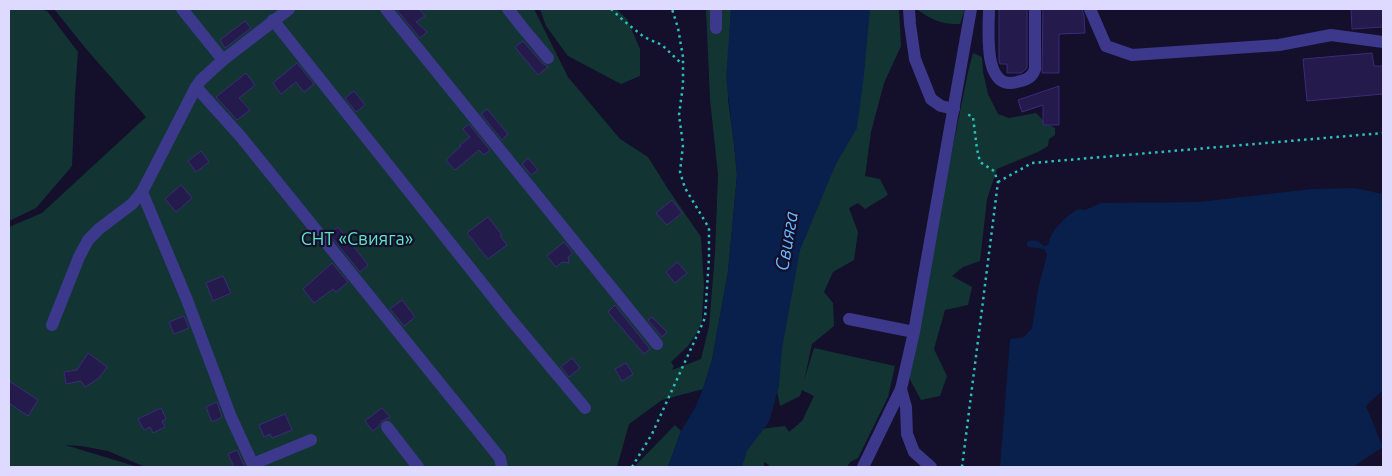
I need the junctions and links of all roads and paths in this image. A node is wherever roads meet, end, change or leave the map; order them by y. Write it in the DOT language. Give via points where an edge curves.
graph roads {
  1 [pos="182,9"];
  2 [pos="289,9"];
  3 [pos="386,9"];
  4 [pos="508,9"];
  5 [pos="611,9"];
  6 [pos="672,9"];
  7 [pos="716,9"];
  8 [pos="909,9"];
  9 [pos="972,9"];
  10 [pos="989,9"];
  11 [pos="1034,9"];
  12 [pos="1090,9"];
  13 [pos="273,20"];
  14 [pos="716,28"];
  15 [pos="1383,42"];
  16 [pos="548,58"];
  17 [pos="223,60"];
  18 [pos="683,65"];
  19 [pos="196,87"];
  20 [pos="954,109"];
  21 [pos="1383,133"];
  22 [pos="998,182"];
  23 [pos="142,192"];
  24 [pos="849,319"];
  25 [pos="52,324"];
  26 [pos="914,332"];
  27 [pos="657,344"];
  28 [pos="901,390"];
  29 [pos="585,408"];
  30 [pos="387,427"];
  31 [pos="312,440"];
  32 [pos="254,466"];
  33 [pos="418,467"];
  34 [pos="502,467"];
  35 [pos="632,467"];
  36 [pos="863,467"];
  37 [pos="931,467"];
  38 [pos="962,467"];
  1 -- 17 [label="street"];
  2 -- 13 [label="street"];
  3 -- 27 [label="street"];
  4 -- 16 [label="street"];
  5 -- 18 [label="path" via="644,37 662,45"];
  6 -- 18 [label="path"];
  7 -- 14 [label="street"];
  8 -- 20 [label="street" via="915,59 931,99"];
  9 -- 20 [label="street"];
  10 -- 11 [label="street" via="991,62 1002,81 1014,83 1026,80 1035,69"];
  12 -- 15 [label="street" via="1106,46 1132,55 1279,45 1331,35"];
  13 -- 17 [label="street"];
  13 -- 29 [label="street"];
  17 -- 19 [label="street"];
  18 -- 35 [label="path" via="679,115 683,145 680,172 685,188 709,228 705,318 652,434"];
  19 -- 23 [label="street"];
  19 -- 34 [label="street" via="241,137 500,458"];
  20 -- 22 [label="path" via="974,117 980,162 994,170"];
  20 -- 26 [label="street"];
  21 -- 22 [label="path" via="1032,163"];
  22 -- 38 [label="path"];
  23 -- 25 [label="street" via="88,240"];
  23 -- 32 [label="street" via="231,417"];
  24 -- 26 [label="street"];
  26 -- 28 [label="street"];
  28 -- 36 [label="street"];
  28 -- 37 [label="street" via="906,407 907,434 914,452"];
  30 -- 33 [label="street"];
  31 -- 32 [label="street"];
}
